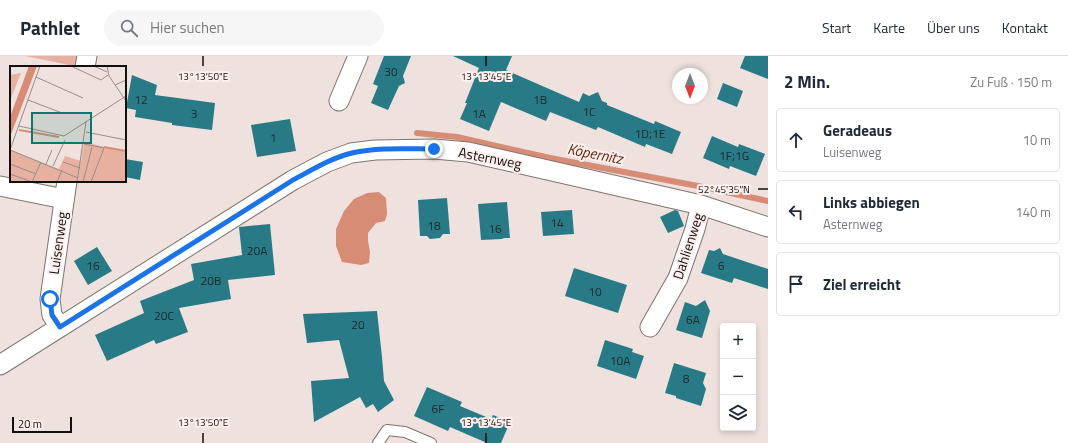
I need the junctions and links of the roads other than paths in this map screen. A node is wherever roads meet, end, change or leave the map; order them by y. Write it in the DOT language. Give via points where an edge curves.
graph roads {
  1 [pos="87,56"];
  2 [pos="358,56"];
  3 [pos="86,66"];
  4 [pos="339,100"];
  5 [pos="0,186"];
  6 [pos="65,190"];
  7 [pos="701,205"];
  8 [pos="768,227"];
  9 [pos="60,327"];
  10 [pos="650,327"];
  11 [pos="0,365"];
  12 [pos="378,443"];
  13 [pos="431,443"];
  1 -- 3 [label="street"];
  2 -- 4 [label="street"];
  5 -- 6 [label="street"];
  6 -- 9 [label="street, Luisenweg" via="50,299 52,315"];
  7 -- 8 [label="street, Asternweg"];
  7 -- 9 [label="street, Asternweg" via="468,152 434,149 351,153 293,180"];
  7 -- 10 [label="street, Dahlienweg" via="678,278"];
  9 -- 11 [label="street, Asternweg"];
  12 -- 13 [label="lane" via="387,430 405,432"];
}
